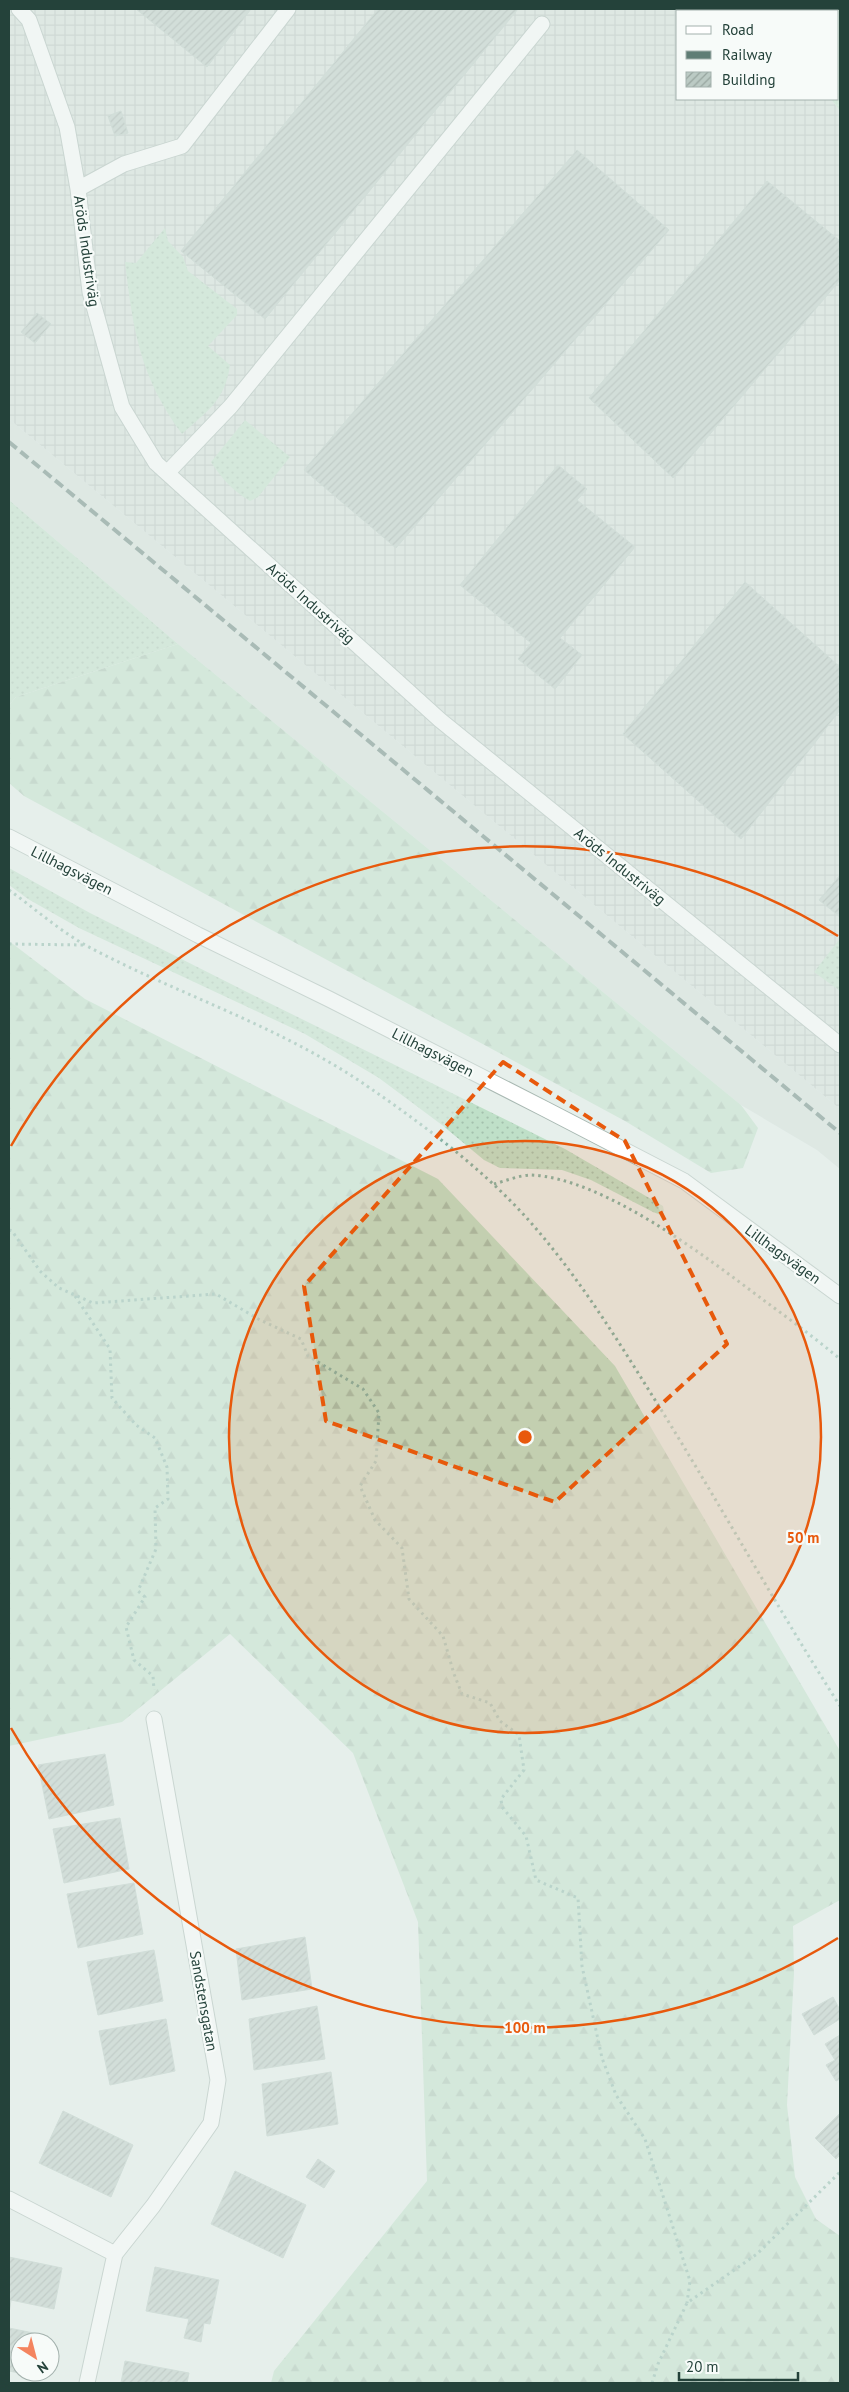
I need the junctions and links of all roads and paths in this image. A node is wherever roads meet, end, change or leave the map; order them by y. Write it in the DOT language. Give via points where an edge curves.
graph roads {
  1 [pos="20,9"];
  2 [pos="288,9"];
  3 [pos="542,24"];
  4 [pos="78,189"];
  5 [pos="167,473"];
  6 [pos="9,837"];
  7 [pos="9,890"];
  8 [pos="9,944"];
  9 [pos="85,945"];
  10 [pos="840,1045"];
  11 [pos="494,1184"];
  12 [pos="9,1230"];
  13 [pos="75,1295"];
  14 [pos="840,1296"];
  15 [pos="840,1359"];
  16 [pos="840,1706"];
  17 [pos="154,1719"];
  18 [pos="840,2172"];
  19 [pos="9,2199"];
  20 [pos="115,2254"];
  21 [pos="688,2303"];
  22 [pos="87,2383"];
  23 [pos="652,2383"];
  1 -- 4 [label="street, Aröds Industriväg" via="29,20 67,127"];
  2 -- 4 [label="street" via="182,146 124,164"];
  3 -- 5 [label="street" via="231,406"];
  4 -- 5 [label="street, Aröds Industriväg" via="90,292 122,407 156,463"];
  5 -- 10 [label="street, Aröds Industriväg" via="440,720"];
  6 -- 14 [label="street, Lillhagsvägen" via="684,1181"];
  7 -- 9 [label="path"];
  8 -- 9 [label="path"];
  9 -- 11 [label="path" via="315,1052 460,1154"];
  11 -- 15 [label="path" via="529,1175 559,1180 599,1194 656,1225 722,1268"];
  11 -- 16 [label="path" via="525,1216 588,1294 695,1464 785,1620"];
  12 -- 13 [label="path" via="40,1271 59,1288"];
  13 -- 17 [label="path" via="110,1349 112,1398 136,1426 155,1438 167,1467 168,1499 155,1508 156,1549 138,1591 145,1597 126,1627 134,1660 153,1676"];
  13 -- 21 [label="path" via="93,1303 216,1294 301,1339 308,1356 363,1389 379,1414 376,1461 360,1486 375,1520 402,1548 409,1599 443,1636 462,1694 490,1703 500,1720 519,1735 524,1770 501,1799 502,1807 526,1836 536,1880 578,1898 582,1966 602,2058 616,2095 645,2139 690,2281"];
  17 -- 20 [label="street, Sandstensgatan" via="218,2080 211,2123 154,2206"];
  18 -- 21 [label="path" via="757,2254"];
  19 -- 20 [label="street"];
  20 -- 22 [label="street, Sandstensgatan"];
  21 -- 23 [label="path"];
}
